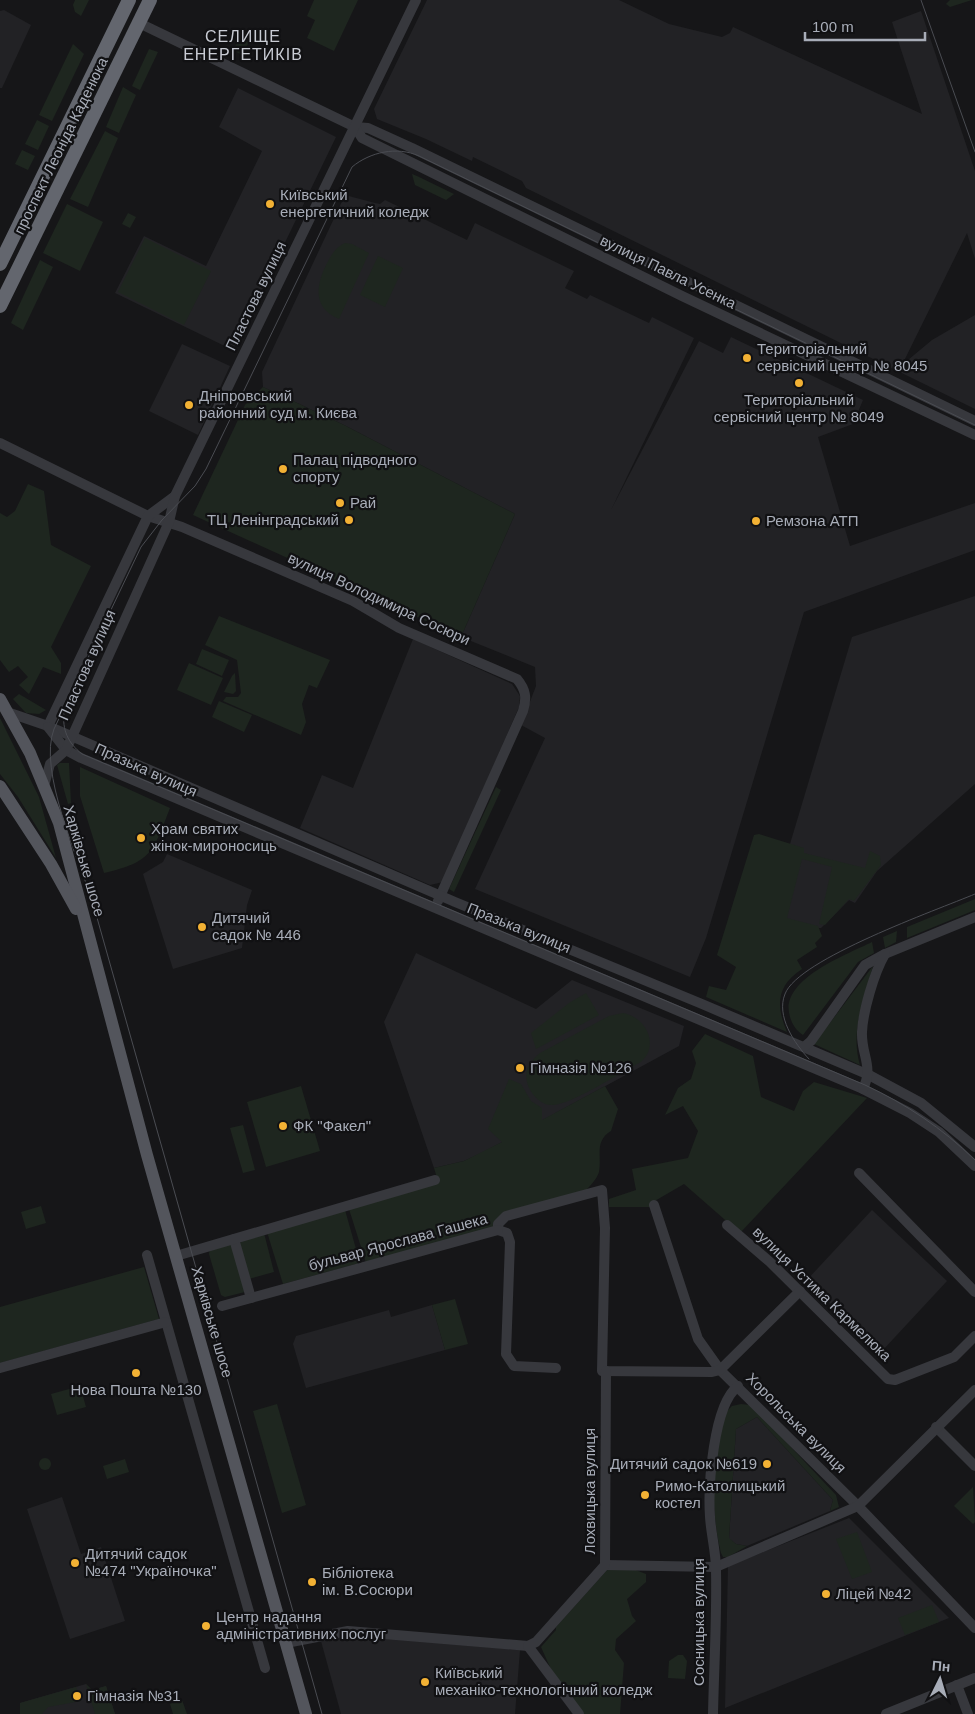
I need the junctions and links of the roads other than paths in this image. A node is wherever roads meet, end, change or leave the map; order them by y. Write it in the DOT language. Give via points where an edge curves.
graph roads {
  1 [pos="129,0"];
  2 [pos="150,0"];
  3 [pos="416,0"];
  4 [pos="139,23"];
  5 [pos="355,127"];
  6 [pos="0,264"];
  7 [pos="0,306"];
  8 [pos="975,421"];
  9 [pos="975,435"];
  10 [pos="0,443"];
  11 [pos="175,496"];
  12 [pos="148,516"];
  13 [pos="169,522"];
  14 [pos="0,699"];
  15 [pos="7,712"];
  16 [pos="48,726"];
  17 [pos="72,737"];
  18 [pos="66,750"];
  19 [pos="0,786"];
  20 [pos="44,786"];
  21 [pos="440,896"];
  22 [pos="435,909"];
  23 [pos="975,917"];
  24 [pos="89,939"];
  25 [pos="885,954"];
  26 [pos="702,1004"];
  27 [pos="698,1018"];
  28 [pos="804,1047"];
  29 [pos="869,1076"];
  30 [pos="863,1089"];
  31 [pos="975,1147"];
  32 [pos="975,1166"];
  33 [pos="859,1173"];
  34 [pos="435,1180"];
  35 [pos="602,1190"];
  36 [pos="654,1205"];
  37 [pos="727,1225"];
  38 [pos="498,1230"];
  39 [pos="234,1239"];
  40 [pos="147,1255"];
  41 [pos="176,1256"];
  42 [pos="800,1291"];
  43 [pos="975,1292"];
  44 [pos="251,1298"];
  45 [pos="222,1306"];
  46 [pos="166,1322"];
  47 [pos="975,1336"];
  48 [pos="0,1368"];
  49 [pos="556,1368"];
  50 [pos="720,1370"];
  51 [pos="604,1371"];
  52 [pos="738,1386"];
  53 [pos="975,1390"];
  54 [pos="936,1426"];
  55 [pos="975,1466"];
  56 [pos="858,1506"];
  57 [pos="605,1565"];
  58 [pos="716,1567"];
  59 [pos="975,1628"];
  60 [pos="286,1643"];
  61 [pos="528,1646"];
  62 [pos="265,1668"];
  63 [pos="975,1678"];
  64 [pos="957,1686"];
  65 [pos="306,1714"];
  66 [pos="579,1714"];
  67 [pos="713,1714"];
  68 [pos="886,1714"];
  69 [pos="968,1714"];
  1 -- 6 [label="highway, проспект Леоніда Каденюка"];
  2 -- 4 [label="highway, проспект Леоніда Каденюка"];
  3 -- 5 [label="street, Пластова вулиця"];
  4 -- 5 [label="street, вулиця Павла Усенка"];
  4 -- 7 [label="highway, проспект Леоніда Каденюка"];
  5 -- 8 [label="street, вулиця Павла Усенка" via="368,128 412,148"];
  5 -- 9 [label="street, вулиця Павла Усенка" via="362,138 525,220"];
  5 -- 11 [label="street, Пластова вулиця"];
  10 -- 12 [label="street, вулиця Володимира Сосюри"];
  11 -- 12 [label="street, Пластова вулиця"];
  11 -- 13 [label="street, Пластова вулиця"];
  12 -- 13 [label="street, вулиця Володимира Сосюри"];
  12 -- 16 [label="street, Пластова вулиця"];
  13 -- 17 [label="street, Пластова вулиця"];
  13 -- 21 [label="street, вулиця Володимира Сосюри" via="353,601 399,628 517,679 523,686 526,700 523,711"];
  14 -- 15 [label="main road, Харківське шосе"];
  15 -- 16 [label="street, Празька вулиця"];
  15 -- 20 [label="main road, Харківське шосе"];
  16 -- 17 [label="street, Празька вулиця"];
  16 -- 18 [label="street, Празька вулиця"];
  17 -- 18 [label="street, Пластова вулиця"];
  17 -- 21 [label="street, Празька вулиця"];
  18 -- 20 [label="street, Пластова вулиця" via="50,764"];
  18 -- 22 [label="street, Празька вулиця"];
  19 -- 24 [label="main road, Харківське шосе" via="51,864"];
  20 -- 24 [label="main road, Харківське шосе" via="59,823"];
  21 -- 22 [label="street, вулиця Володимира Сосюри"];
  21 -- 26 [label="street, Празька вулиця"];
  22 -- 27 [label="street, Празька вулиця"];
  23 -- 25 [label="street"];
  24 -- 41 [label="main road, Харківське шосе"];
  25 -- 28 [label="street" via="865,965"];
  25 -- 29 [label="street" via="877,970 862,1032"];
  26 -- 27 [label="street"];
  26 -- 28 [label="street, Празька вулиця"];
  27 -- 30 [label="street, Празька вулиця"];
  28 -- 29 [label="street, Празька вулиця"];
  29 -- 30 [label="street"];
  29 -- 31 [label="street, Празька вулиця" via="921,1103"];
  30 -- 32 [label="street, Празька вулиця" via="932,1127"];
  33 -- 43 [label="street"];
  34 -- 39 [label="street"];
  35 -- 38 [label="street, бульвар Ярослава Гашека" via="506,1216 498,1224"];
  35 -- 51 [label="street, Лохвицька вулиця" via="605,1228"];
  36 -- 50 [label="street, Хорольська вулиця" via="698,1339"];
  37 -- 42 [label="street, вулиця Устима Кармелюка"];
  38 -- 44 [label="street, бульвар Ярослава Гашека"];
  38 -- 49 [label="street" via="507,1233 510,1242 506,1346 509,1360 514,1366"];
  39 -- 41 [label="street"];
  39 -- 44 [label="street"];
  40 -- 46 [label="street"];
  41 -- 60 [label="main road, Харківське шосе"];
  42 -- 47 [label="street, вулиця Устима Кармелюка" via="888,1379 895,1380 954,1357"];
  42 -- 50 [label="street"];
  44 -- 45 [label="street, бульвар Ярослава Гашека"];
  46 -- 48 [label="street"];
  46 -- 62 [label="street"];
  50 -- 51 [label="street"];
  50 -- 52 [label="street, Хорольська вулиця"];
  51 -- 57 [label="street, Лохвицька вулиця"];
  52 -- 56 [label="street, Хорольська вулиця"];
  52 -- 58 [label="street, Сосницька вулиця" via="731,1391 724,1405 710,1471 710,1517"];
  53 -- 54 [label="street"];
  54 -- 55 [label="street"];
  54 -- 56 [label="street"];
  56 -- 58 [label="street"];
  56 -- 59 [label="street, Хорольська вулиця"];
  57 -- 58 [label="street"];
  57 -- 61 [label="street, Лохвицька вулиця" via="536,1642"];
  58 -- 67 [label="street, Сосницька вулиця"];
  60 -- 61 [label="street" via="348,1630"];
  60 -- 65 [label="main road, Харківське шосе"];
  61 -- 66 [label="street"];
  63 -- 64 [label="street"];
  64 -- 68 [label="street"];
  64 -- 69 [label="street"];
}
